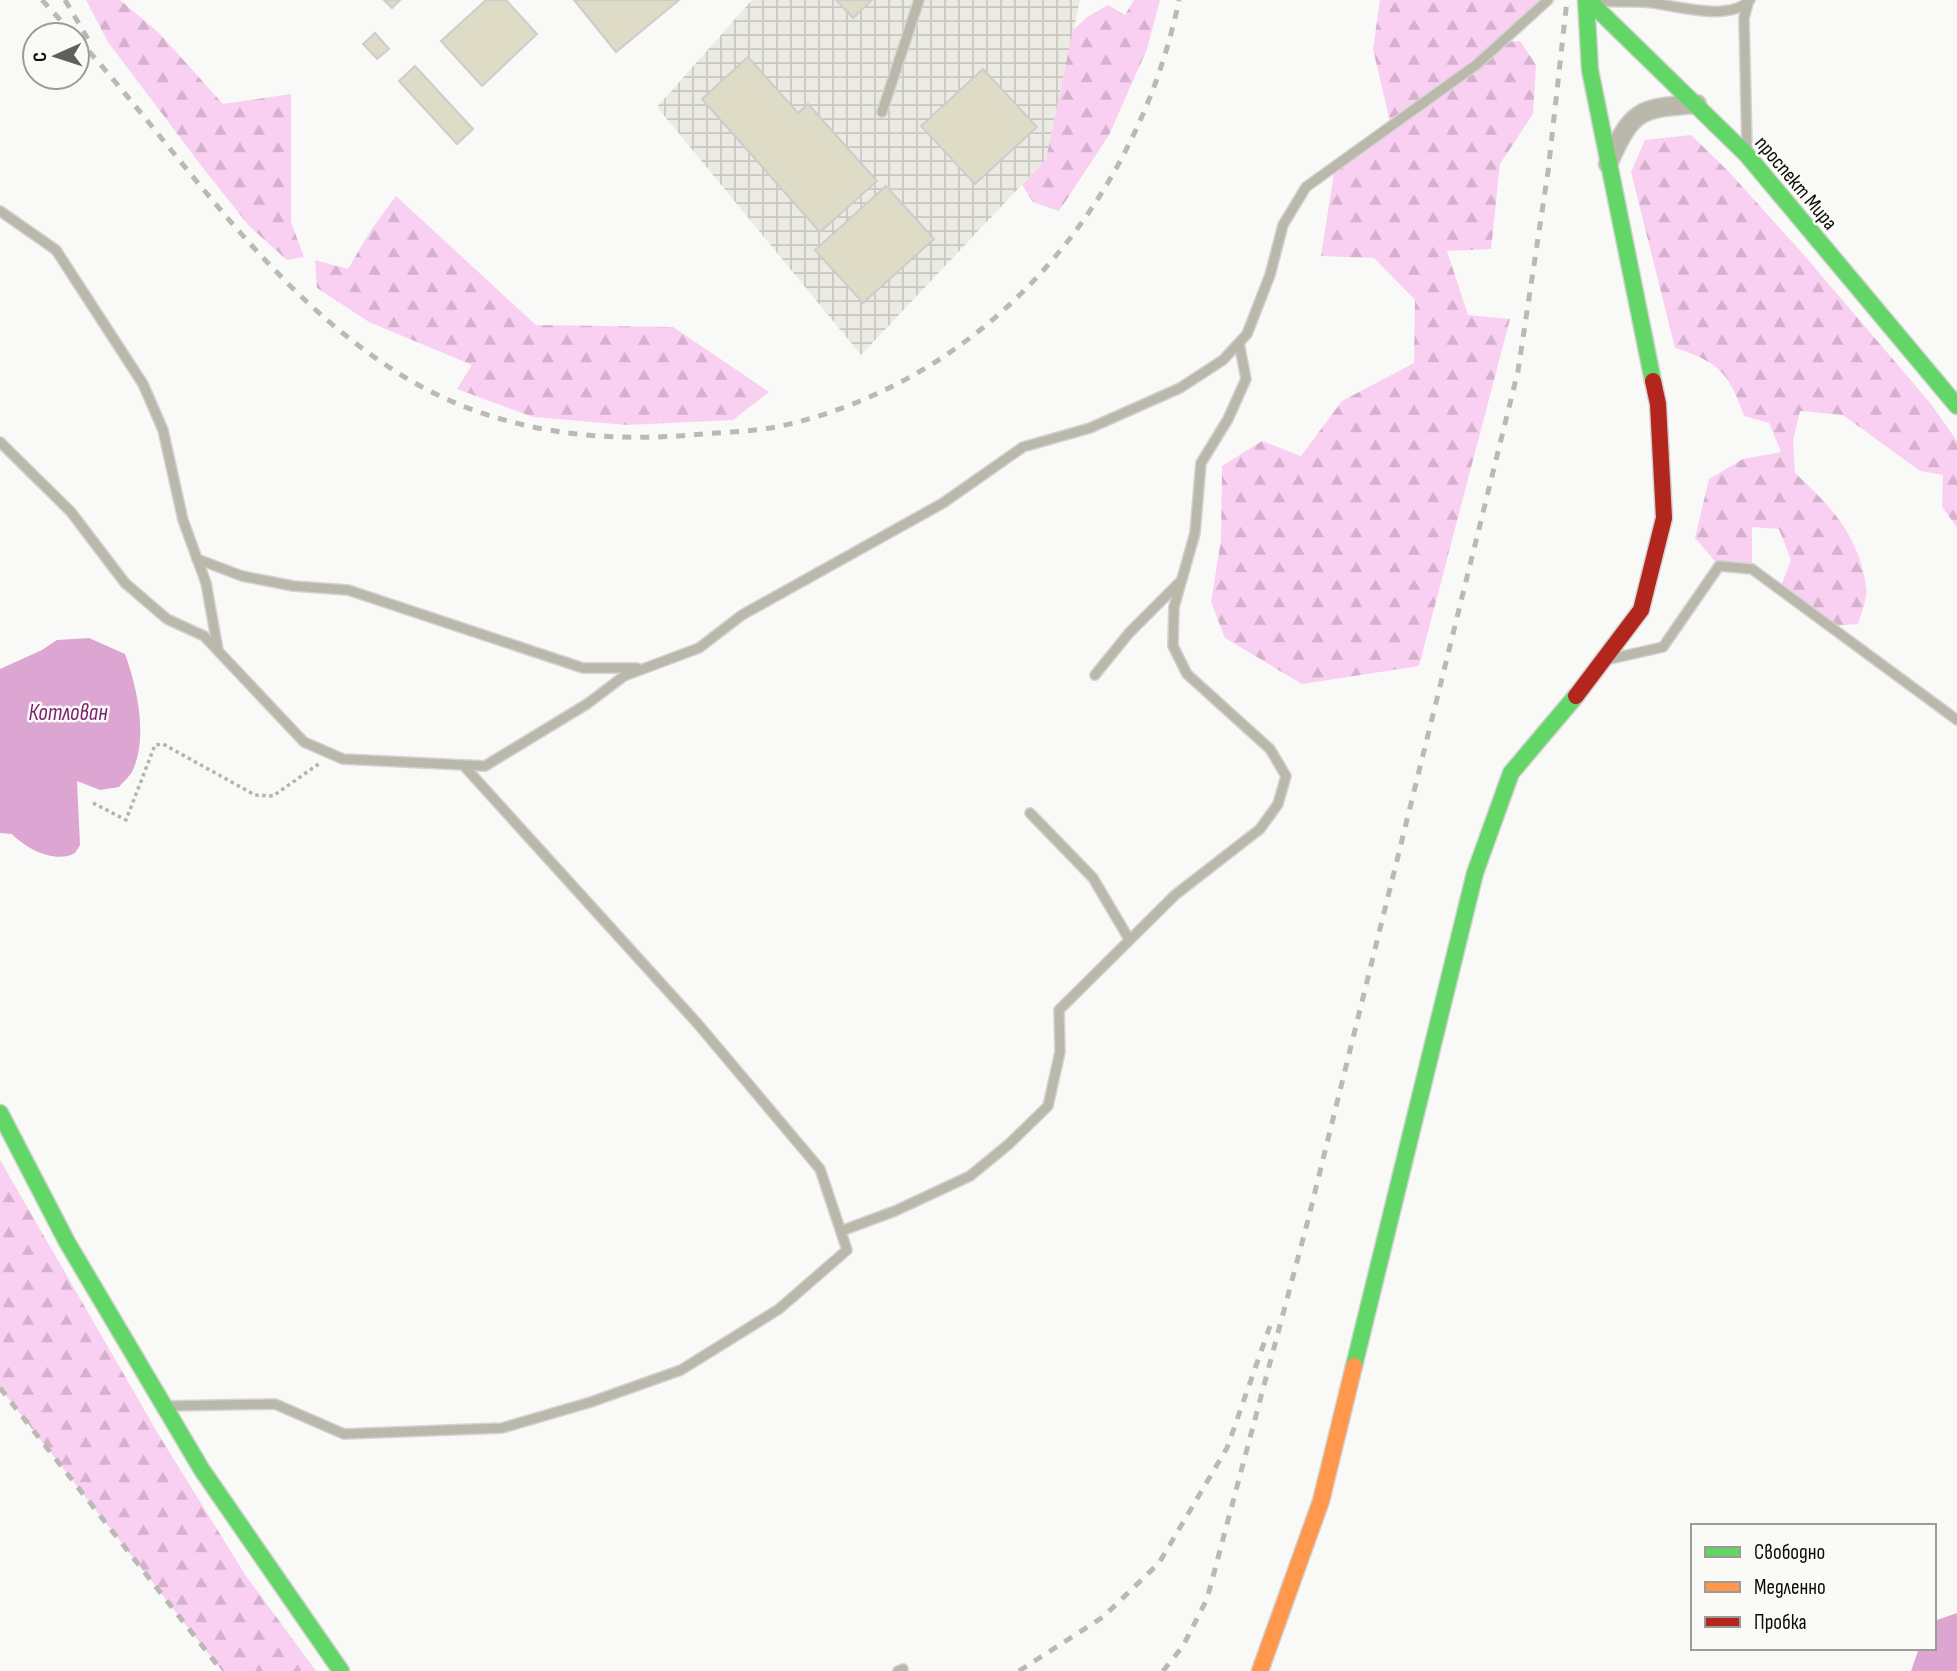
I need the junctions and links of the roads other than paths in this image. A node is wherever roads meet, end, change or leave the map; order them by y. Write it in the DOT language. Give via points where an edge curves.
graph roads {
  1 [pos="919,0"];
  2 [pos="1548,0"];
  3 [pos="1587,0"];
  4 [pos="1597,0"];
  5 [pos="1749,2"];
  6 [pos="1697,104"];
  7 [pos="882,112"];
  8 [pos="1747,155"];
  9 [pos="1608,164"];
  10 [pos="2,211"];
  11 [pos="1238,344"];
  12 [pos="1957,407"];
  13 [pos="0,442"];
  14 [pos="197,559"];
  15 [pos="1181,581"];
  16 [pos="219,652"];
  17 [pos="1605,660"];
  18 [pos="643,668"];
  19 [pos="1095,675"];
  20 [pos="1957,720"];
  21 [pos="465,767"];
  22 [pos="1030,813"];
  23 [pos="1129,939"];
  24 [pos="0,1113"];
  25 [pos="841,1231"];
  26 [pos="164,1406"];
  27 [pos="341,1671"];
  28 [pos="1259,1671"];
  1 -- 7 [label="lane"];
  2 -- 11 [label="lane" via="1476,65 1306,187 1283,225 1270,275 1247,334"];
  3 -- 6 [label="street, проспект Мира"];
  3 -- 9 [label="street" via="1590,70"];
  4 -- 5 [label="lane" via="1711,12"];
  5 -- 8 [label="lane" via="1744,18"];
  6 -- 8 [label="street, проспект Мира"];
  6 -- 9 [label="street" via="1656,107 1625,125"];
  8 -- 12 [label="street, проспект Мира"];
  9 -- 17 [label="street" via="1658,404 1664,518 1642,610"];
  10 -- 14 [label="lane" via="56,250 143,384 163,430 183,520"];
  11 -- 15 [label="lane" via="1246,379 1201,463 1195,533"];
  11 -- 18 [label="lane" via="1223,360 1180,388 1090,428 1023,447 943,503 742,615 699,648"];
  13 -- 16 [label="lane" via="71,512 125,583 167,619 204,636"];
  14 -- 16 [label="lane"];
  14 -- 18 [label="lane" via="243,576 348,590 583,668"];
  15 -- 19 [label="lane"];
  15 -- 23 [label="lane" via="1174,607 1173,646 1187,674 1270,750 1286,776 1279,804 1260,829 1175,895"];
  16 -- 21 [label="lane" via="304,742 343,759"];
  17 -- 20 [label="lane" via="1663,647 1719,566 1752,569"];
  17 -- 28 [label="street" via="1511,773 1475,873 1321,1501"];
  18 -- 21 [label="lane" via="485,766"];
  21 -- 25 [label="lane" via="697,1023 820,1169"];
  22 -- 23 [label="lane" via="1093,878"];
  23 -- 25 [label="lane" via="1059,1010 1060,1052 1048,1107 970,1176"];
  24 -- 26 [label="street" via="67,1242"];
  25 -- 26 [label="lane" via="847,1250 779,1308 681,1370 502,1428 344,1434 275,1404"];
  26 -- 27 [label="street" via="202,1470"];
}
